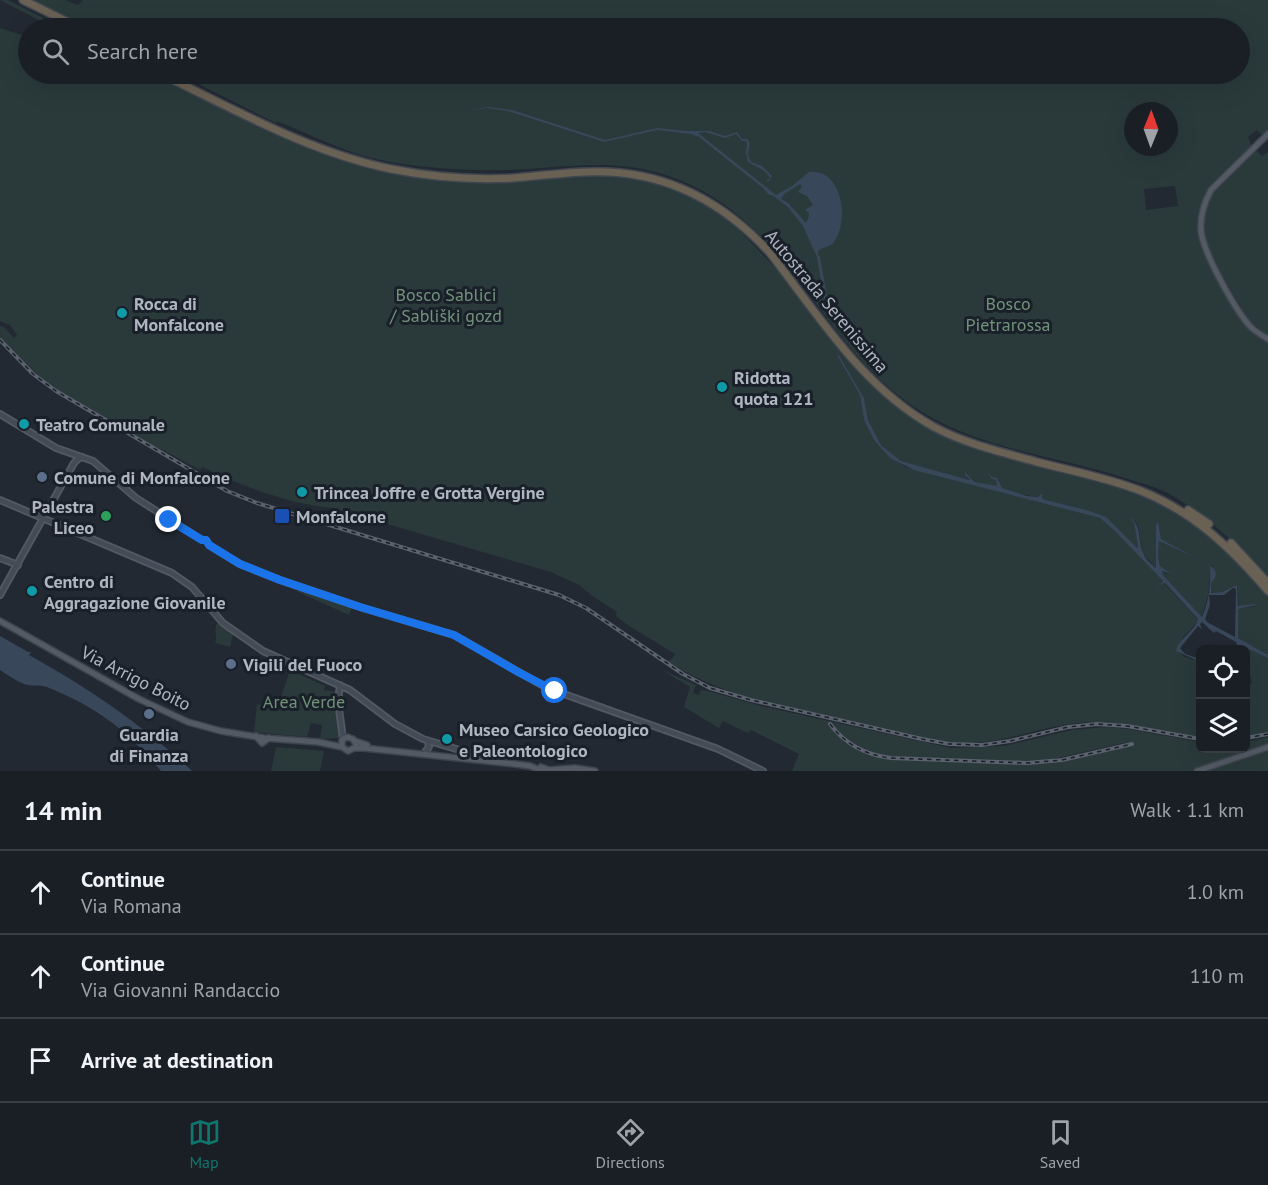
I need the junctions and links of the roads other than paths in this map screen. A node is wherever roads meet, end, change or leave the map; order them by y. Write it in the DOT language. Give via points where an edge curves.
graph roads {
  1 [pos="14,0"];
  2 [pos="23,0"];
  3 [pos="50,18"];
  4 [pos="60,18"];
  5 [pos="182,84"];
  6 [pos="192,84"];
  7 [pos="1268,134"];
  8 [pos="1268,339"];
  9 [pos="2,415"];
  10 [pos="56,448"];
  11 [pos="82,457"];
  12 [pos="74,464"];
  13 [pos="0,500"];
  14 [pos="43,519"];
  15 [pos="0,558"];
  16 [pos="18,565"];
  17 [pos="1268,583"];
  18 [pos="5,588"];
  19 [pos="1268,591"];
  20 [pos="0,595"];
  21 [pos="0,600"];
  22 [pos="0,624"];
  23 [pos="339,685"];
  24 [pos="355,741"];
  25 [pos="428,741"];
  26 [pos="343,742"];
  27 [pos="1267,747"];
  28 [pos="354,748"];
  29 [pos="425,752"];
  30 [pos="444,753"];
  31 [pos="486,759"];
  32 [pos="555,770"];
  33 [pos="583,770"];
  34 [pos="542,771"];
  35 [pos="570,771"];
  36 [pos="596,771"];
  37 [pos="763,771"];
  38 [pos="1197,771"];
  1 -- 3 [label="highway"];
  2 -- 4 [label="highway"];
  5 -- 19 [label="highway, Autostrada Serenissima" via="294,138 372,165 475,178 615,172 651,178 689,191 726,213 755,237 858,366 908,411 972,444 1126,486 1159,499 1220,539"];
  6 -- 17 [label="highway, Autostrada Serenissima" via="304,138 394,166 484,175 616,168 652,174 690,188 720,204 758,234 861,363 916,411 974,440 1161,495 1217,531"];
  7 -- 8 [label="main road" via="1211,190 1202,210 1201,230 1205,250 1240,312 1250,326"];
  9 -- 10 [label="street"];
  10 -- 11 [label="street"];
  10 -- 12 [label="street" via="70,456"];
  11 -- 12 [label="street"];
  11 -- 37 [label="street" via="99,465 169,520 247,567 454,635 547,688 718,749"];
  12 -- 14 [label="street"];
  13 -- 14 [label="street"];
  14 -- 16 [label="street"];
  14 -- 23 [label="street" via="172,573 188,583 223,623 258,648"];
  15 -- 16 [label="street"];
  16 -- 18 [label="street"];
  18 -- 20 [label="street"];
  18 -- 21 [label="street"];
  22 -- 26 [label="main road, Via Arrigo Boito" via="173,717 262,738"];
  23 -- 25 [label="street" via="406,731"];
  23 -- 26 [label="street"];
  24 -- 26 [label="main road, Via Arrigo Boito" via="351,737"];
  24 -- 28 [label="main road"];
  24 -- 29 [label="main road, Via Arrigo Boito"];
  25 -- 29 [label="street"];
  25 -- 30 [label="street"];
  26 -- 28 [label="main road, Via Arrigo Boito" via="348,751"];
  27 -- 38 [label="main road"];
  28 -- 30 [label="main road, Via Arrigo Boito"];
  29 -- 30 [label="main road, Via Arrigo Boito"];
  30 -- 31 [label="main road, Via Arrigo Boito"];
  30 -- 31 [label="street"];
  31 -- 32 [label="main road"];
  31 -- 34 [label="main road"];
  32 -- 33 [label="main road"];
  33 -- 35 [label="main road"];
  33 -- 36 [label="main road"];
}
